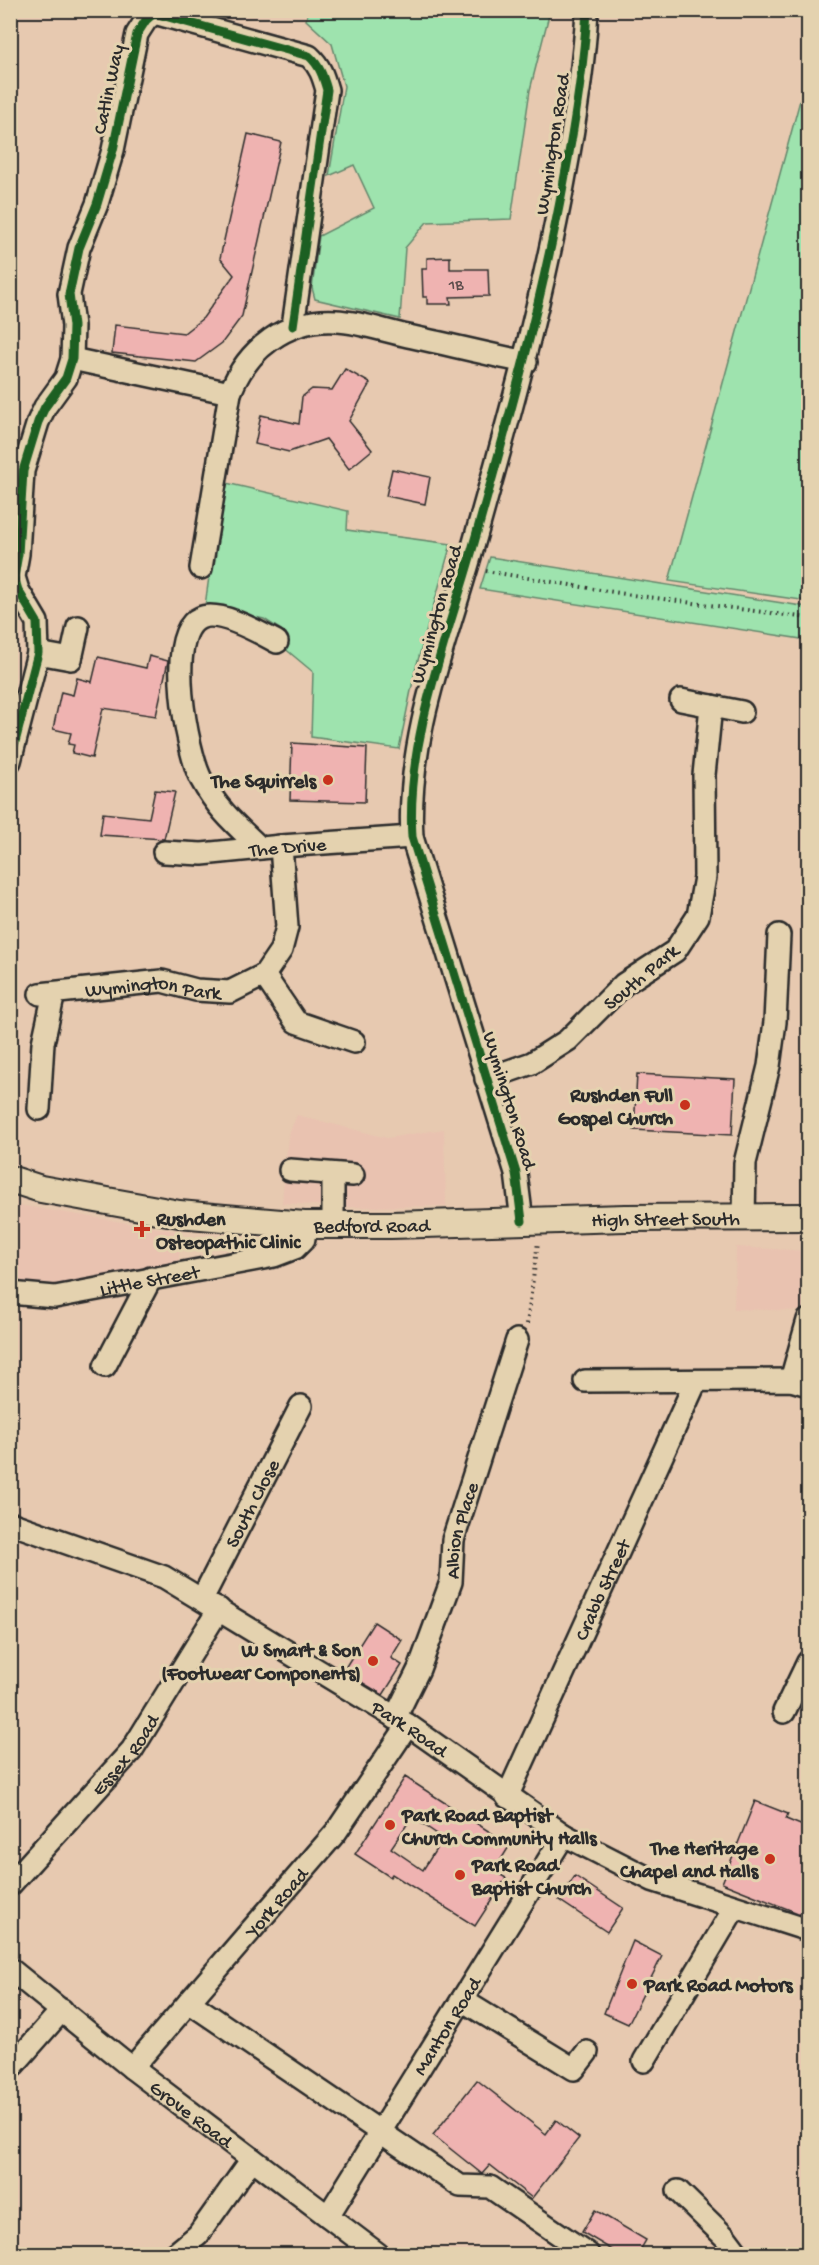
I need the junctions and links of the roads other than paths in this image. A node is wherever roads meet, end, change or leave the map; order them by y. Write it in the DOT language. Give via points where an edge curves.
graph roads {
  1 [pos="587,10"];
  2 [pos="293,326"];
  3 [pos="72,359"];
  4 [pos="526,362"];
  5 [pos="230,393"];
  6 [pos="201,568"];
  7 [pos="78,627"];
  8 [pos="277,642"];
  9 [pos="38,653"];
  10 [pos="681,700"];
  11 [pos="711,706"];
  12 [pos="742,712"];
  13 [pos="10,761"];
  14 [pos="412,837"];
  15 [pos="270,847"];
  16 [pos="164,852"];
  17 [pos="779,935"];
  18 [pos="264,975"];
  19 [pos="354,1042"];
  20 [pos="486,1079"];
  21 [pos="39,1109"];
  22 [pos="290,1170"];
  23 [pos="10,1179"];
  24 [pos="808,1217"];
  25 [pos="744,1219"];
  26 [pos="532,1220"];
  27 [pos="304,1225"];
  28 [pos="333,1225"];
  29 [pos="151,1278"];
  30 [pos="10,1293"];
  31 [pos="808,1320"];
  32 [pos="517,1340"];
  33 [pos="105,1366"];
  34 [pos="585,1381"];
  35 [pos="696,1381"];
  36 [pos="800,1383"];
  37 [pos="301,1406"];
  38 [pos="10,1523"];
  39 [pos="210,1604"];
  40 [pos="808,1662"];
  41 [pos="784,1712"];
  42 [pos="401,1721"];
  43 [pos="507,1797"];
  44 [pos="564,1835"];
  45 [pos="10,1885"];
  46 [pos="735,1907"];
  47 [pos="808,1930"];
  48 [pos="10,1969"];
  49 [pos="462,2000"];
  50 [pos="189,2002"];
  51 [pos="62,2010"];
  52 [pos="587,2052"];
  53 [pos="644,2061"];
  54 [pos="132,2068"];
  55 [pos="10,2069"];
  56 [pos="380,2133"];
  57 [pos="252,2159"];
  58 [pos="678,2191"];
  59 [pos="328,2216"];
  60 [pos="175,2254"];
  61 [pos="378,2254"];
  62 [pos="588,2254"];
  63 [pos="738,2254"];
  1 -- 4 [label="street, Wymington Road" via="568,159"];
  2 -- 3 [label="street, Catlin Way" via="327,90 318,64 309,56 154,13 137,34 113,150 79,248 69,294"];
  2 -- 4 [label="street" via="338,321"];
  2 -- 5 [label="street" via="248,360"];
  3 -- 5 [label="street"];
  3 -- 9 [label="street" via="66,378 38,422 20,493 14,578 37,622"];
  4 -- 14 [label="street, Wymington Road" via="421,732 412,797"];
  5 -- 6 [label="street"];
  7 -- 9 [label="street" via="70,659"];
  8 -- 15 [label="street" via="244,625 209,616 198,618 185,642 180,684 187,737 200,777 220,811"];
  9 -- 13 [label="street"];
  10 -- 11 [label="street"];
  11 -- 12 [label="street"];
  11 -- 20 [label="street, South Park" via="704,775 705,877 698,916 675,951 624,984 568,1040 532,1063"];
  14 -- 15 [label="street, The Drive"];
  14 -- 20 [label="street, Wymington Road"];
  15 -- 16 [label="street, The Drive" via="202,854"];
  15 -- 18 [label="street, Wymington Park" via="286,927 281,950"];
  17 -- 25 [label="street" via="775,1022 769,1065 745,1163"];
  18 -- 19 [label="street" via="296,1022"];
  18 -- 21 [label="street, Wymington Park" via="230,992 196,990 162,981 47,993"];
  20 -- 26 [label="street, Wymington Road"];
  22 -- 28 [label="street" via="343,1174"];
  23 -- 27 [label="main road, Bedford Road" via="41,1189 179,1214"];
  24 -- 25 [label="main road, High Street South"];
  25 -- 26 [label="main road, High Street South"];
  26 -- 28 [label="main road, Bedford Road"];
  27 -- 28 [label="main road, Bedford Road"];
  27 -- 29 [label="street, Little Street" via="300,1244 274,1256"];
  29 -- 30 [label="street, Little Street" via="55,1297"];
  29 -- 33 [label="street"];
  31 -- 36 [label="street"];
  32 -- 42 [label="street, Albion Place" via="453,1540 451,1582"];
  34 -- 35 [label="street"];
  35 -- 36 [label="street"];
  35 -- 43 [label="street, Crabb Street"];
  37 -- 39 [label="street, South Close"];
  38 -- 39 [label="street, Park Road" via="164,1577"];
  39 -- 42 [label="street, Park Road"];
  39 -- 45 [label="street, Essex Road" via="132,1750"];
  40 -- 41 [label="street"];
  42 -- 43 [label="street, Park Road"];
  42 -- 50 [label="street, York Road" via="336,1832"];
  43 -- 44 [label="street, Park Road"];
  44 -- 46 [label="street, Park Road" via="652,1880"];
  44 -- 49 [label="street, Manton Road"];
  46 -- 47 [label="street, Park Road"];
  46 -- 53 [label="street"];
  48 -- 51 [label="street, Grove Road"];
  49 -- 52 [label="street" via="574,2069"];
  49 -- 56 [label="street, Manton Road"];
  50 -- 54 [label="street, York Road"];
  50 -- 56 [label="street"];
  51 -- 54 [label="street, Grove Road"];
  51 -- 55 [label="street"];
  54 -- 57 [label="street, Grove Road"];
  56 -- 59 [label="street, Manton Road"];
  56 -- 62 [label="street" via="460,2186 490,2187"];
  57 -- 59 [label="street, Grove Road"];
  57 -- 60 [label="street" via="198,2235"];
  58 -- 63 [label="street"];
  59 -- 61 [label="street, Grove Road"];
}
